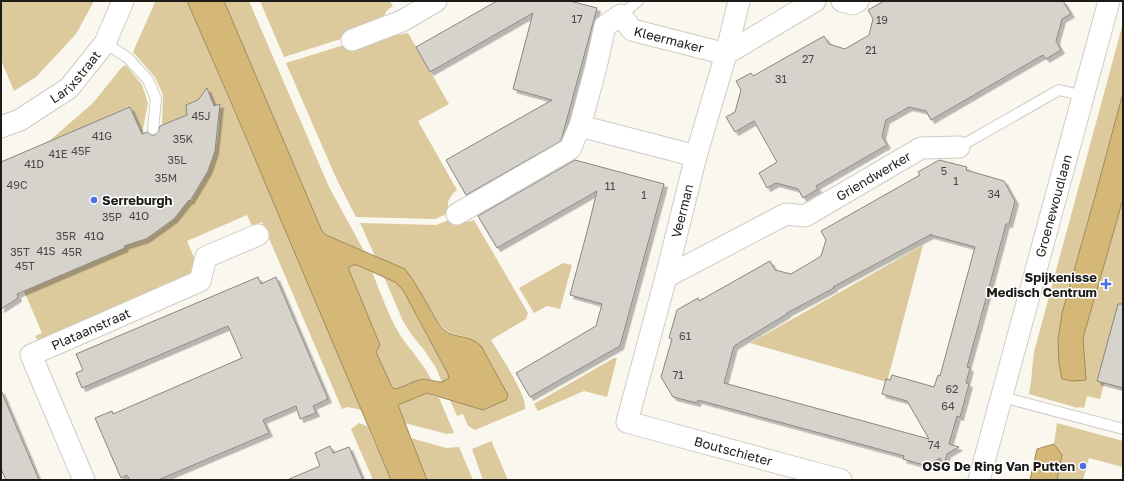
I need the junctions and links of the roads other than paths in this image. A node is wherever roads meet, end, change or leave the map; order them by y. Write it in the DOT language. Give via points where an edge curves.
graph roads {
  1 [pos="123,1"];
  2 [pos="436,1"];
  3 [pos="638,1"];
  4 [pos="739,1"];
  5 [pos="815,1"];
  6 [pos="1109,1"];
  7 [pos="618,8"];
  8 [pos="352,40"];
  9 [pos="105,43"];
  10 [pos="726,54"];
  11 [pos="1084,96"];
  12 [pos="580,126"];
  13 [pos="1,127"];
  14 [pos="153,129"];
  15 [pos="959,147"];
  16 [pos="696,156"];
  17 [pos="457,214"];
  18 [pos="258,235"];
  19 [pos="666,277"];
  20 [pos="1002,397"];
  21 [pos="627,422"];
  22 [pos="1123,429"];
  23 [pos="84,480"];
  24 [pos="841,480"];
  25 [pos="979,480"];
  1 -- 9 [label="street, Larixstraat"];
  2 -- 8 [label="street" via="402,21"];
  3 -- 7 [label="lane"];
  4 -- 10 [label="street, Veerman"];
  5 -- 10 [label="street"];
  6 -- 11 [label="street, Groenewoudlaan"];
  7 -- 10 [label="street, Kleermaker" via="632,30"];
  7 -- 12 [label="street, Kleermaker" via="605,26"];
  9 -- 13 [label="street, Larixstraat" via="69,88 20,120"];
  9 -- 14 [label="lane" via="128,58 148,80 156,99"];
  10 -- 16 [label="street, Veerman"];
  11 -- 15 [label="lane, Griendwerker" via="1059,90"];
  11 -- 20 [label="street, Groenewoudlaan"];
  12 -- 16 [label="street"];
  12 -- 17 [label="street, Kleermaker" via="570,149"];
  15 -- 19 [label="street, Griendwerker" via="921,148 805,216 786,214"];
  16 -- 19 [label="street, Veerman"];
  18 -- 23 [label="street, Plataanstraat" via="206,257 200,281 31,355"];
  19 -- 21 [label="street, Veerman"];
  20 -- 22 [label="lane"];
  20 -- 25 [label="street, Groenewoudlaan"];
  21 -- 24 [label="street, Boutschieter"];
}
